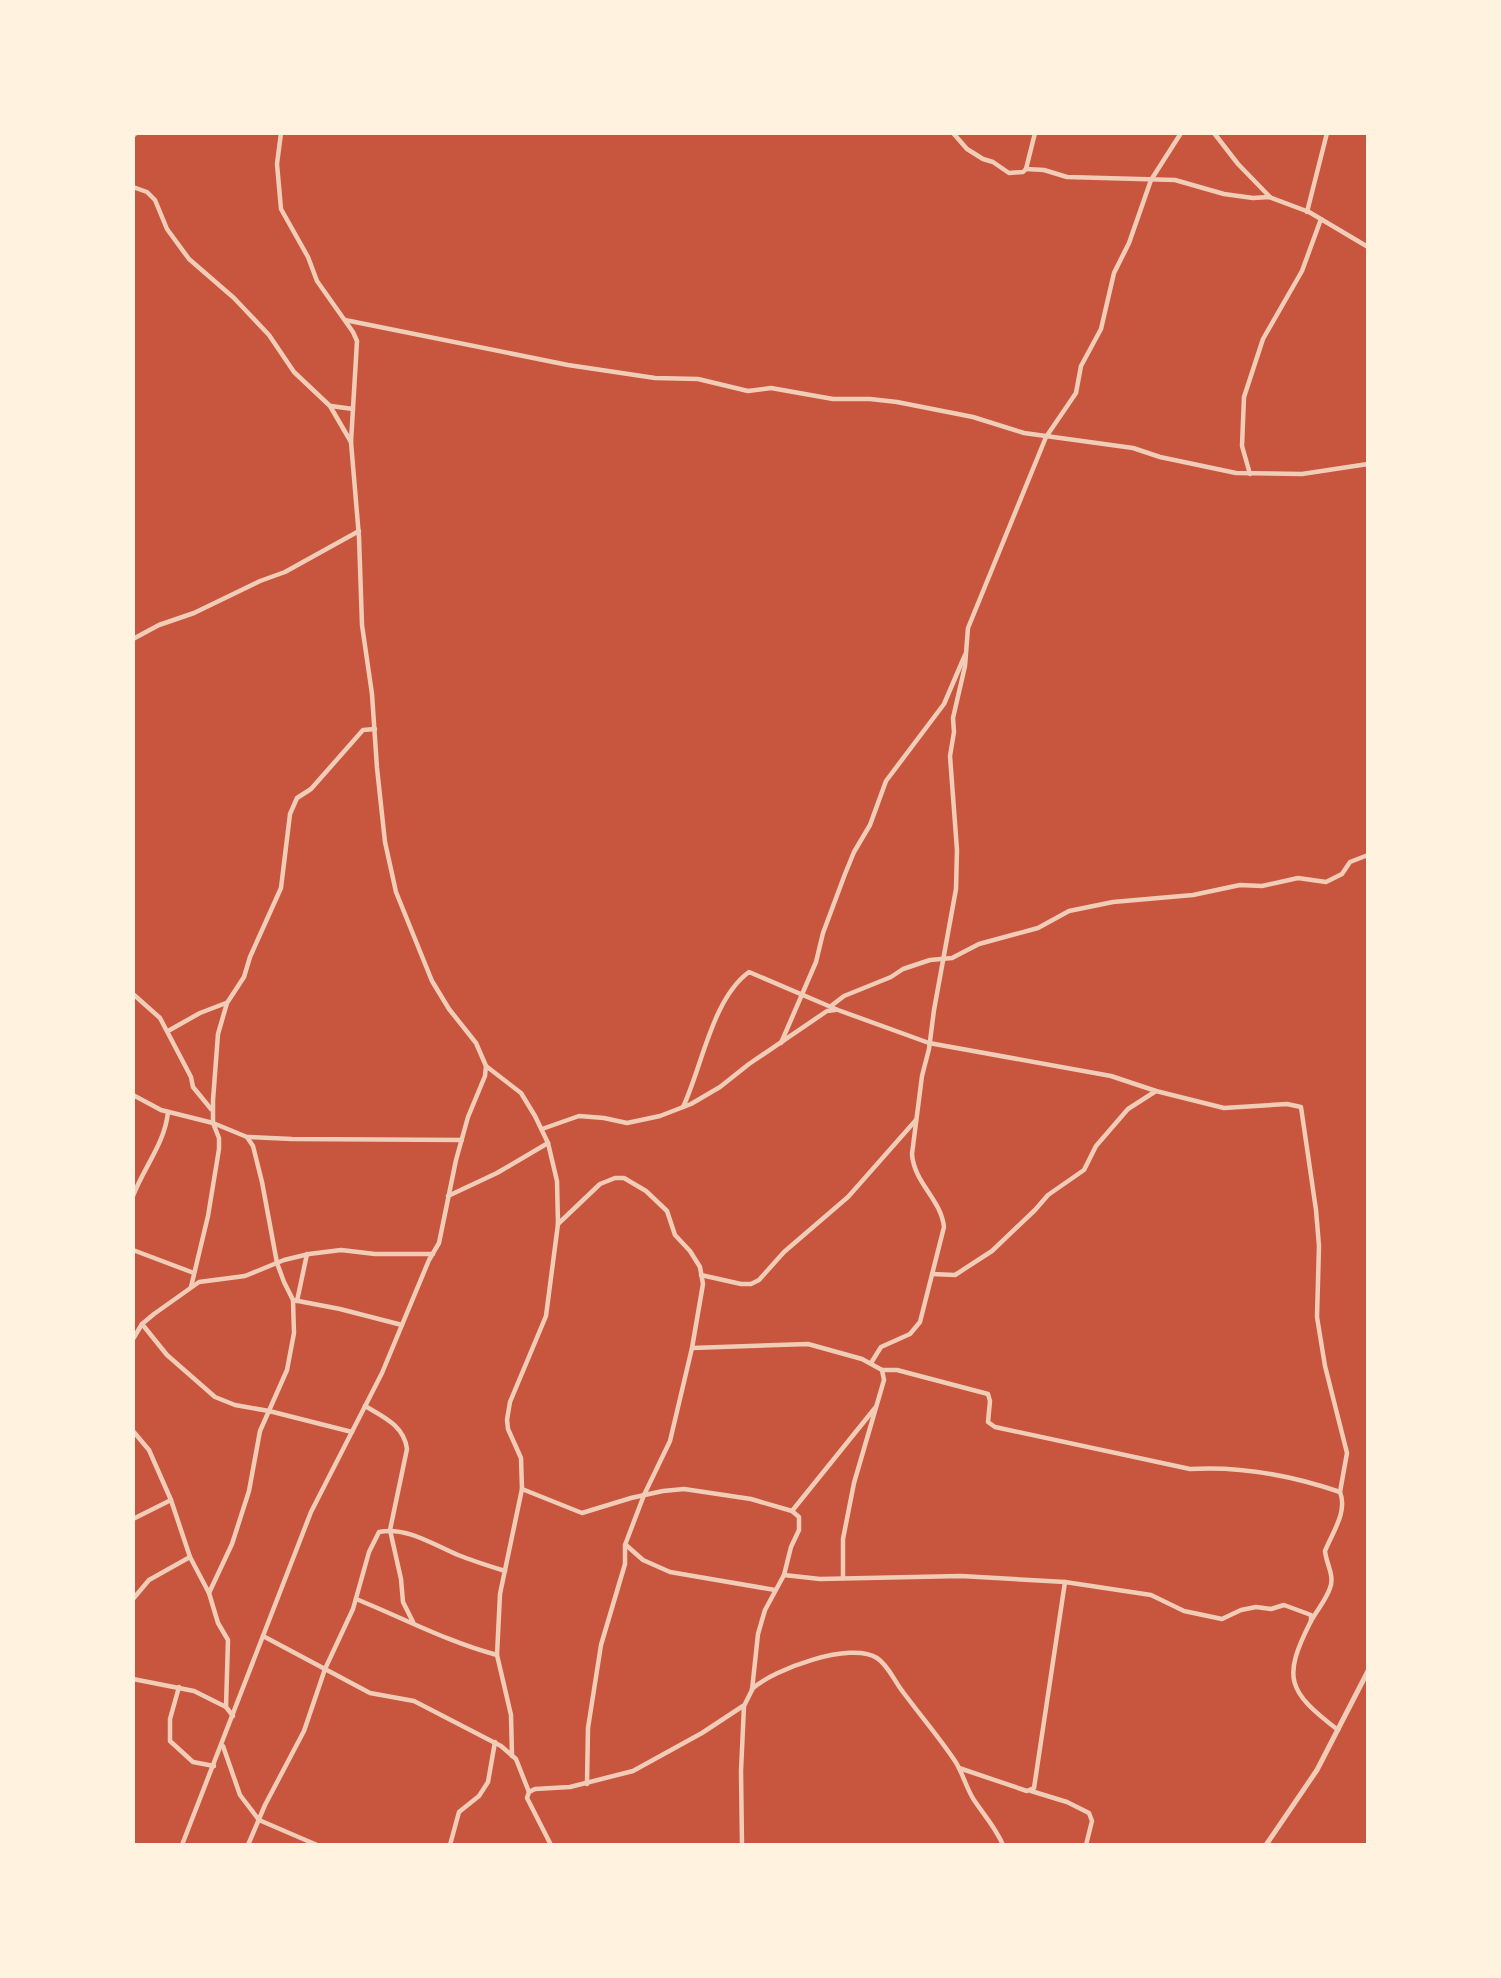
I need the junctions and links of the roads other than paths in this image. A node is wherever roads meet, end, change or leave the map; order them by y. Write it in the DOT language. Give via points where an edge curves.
graph roads {
  1 [pos="281,133"];
  2 [pos="953,133"];
  3 [pos="1035,133"];
  4 [pos="1181,133"];
  5 [pos="1214,133"];
  6 [pos="1327,133"];
  7 [pos="1026,169"];
  8 [pos="1151,180"];
  9 [pos="133,187"];
  10 [pos="1270,197"];
  11 [pos="1307,212"];
  12 [pos="1321,219"];
  13 [pos="1368,247"];
  14 [pos="345,320"];
  15 [pos="330,405"];
  16 [pos="353,409"];
  17 [pos="1046,437"];
  18 [pos="351,442"];
  19 [pos="1368,464"];
  20 [pos="1250,474"];
  21 [pos="359,531"];
  22 [pos="133,639"];
  23 [pos="965,654"];
  24 [pos="374,729"];
  25 [pos="1368,855"];
  26 [pos="944,958"];
  27 [pos="133,993"];
  28 [pos="804,995"];
  29 [pos="227,1003"];
  30 [pos="830,1006"];
  31 [pos="838,1010"];
  32 [pos="168,1031"];
  33 [pos="782,1043"];
  34 [pos="929,1043"];
  35 [pos="486,1066"];
  36 [pos="1156,1091"];
  37 [pos="133,1096"];
  38 [pos="682,1107"];
  39 [pos="213,1111"];
  40 [pos="168,1112"];
  41 [pos="917,1119"];
  42 [pos="213,1122"];
  43 [pos="542,1129"];
  44 [pos="247,1137"];
  45 [pos="462,1140"];
  46 [pos="548,1143"];
  47 [pos="133,1196"];
  48 [pos="448,1196"];
  49 [pos="558,1224"];
  50 [pos="133,1250"];
  51 [pos="307,1254"];
  52 [pos="433,1254"];
  53 [pos="278,1263"];
  54 [pos="194,1273"];
  55 [pos="932,1274"];
  56 [pos="701,1275"];
  57 [pos="191,1287"];
  58 [pos="295,1301"];
  59 [pos="142,1324"];
  60 [pos="402,1325"];
  61 [pos="133,1339"];
  62 [pos="692,1348"];
  63 [pos="870,1363"];
  64 [pos="882,1370"];
  65 [pos="877,1405"];
  66 [pos="365,1406"];
  67 [pos="269,1410"];
  68 [pos="133,1431"];
  69 [pos="352,1432"];
  70 [pos="522,1489"];
  71 [pos="1340,1492"];
  72 [pos="644,1495"];
  73 [pos="171,1500"];
  74 [pos="792,1511"];
  75 [pos="133,1519"];
  76 [pos="390,1530"];
  77 [pos="625,1545"];
  78 [pos="190,1557"];
  79 [pos="505,1571"];
  80 [pos="784,1575"];
  81 [pos="843,1578"];
  82 [pos="1065,1581"];
  83 [pos="775,1590"];
  84 [pos="209,1593"];
  85 [pos="133,1599"];
  86 [pos="356,1599"];
  87 [pos="1311,1621"];
  88 [pos="413,1622"];
  89 [pos="264,1636"];
  90 [pos="496,1656"];
  91 [pos="325,1669"];
  92 [pos="1368,1671"];
  93 [pos="133,1679"];
  94 [pos="179,1687"];
  95 [pos="751,1690"];
  96 [pos="744,1706"];
  97 [pos="226,1707"];
  98 [pos="233,1716"];
  99 [pos="1338,1731"];
  100 [pos="495,1742"];
  101 [pos="222,1744"];
  102 [pos="512,1756"];
  103 [pos="214,1766"];
  104 [pos="958,1768"];
  105 [pos="587,1784"];
  106 [pos="1030,1791"];
  107 [pos="529,1792"];
  108 [pos="259,1820"];
  109 [pos="182,1845"];
  110 [pos="248,1845"];
  111 [pos="317,1845"];
  112 [pos="450,1845"];
  113 [pos="551,1845"];
  114 [pos="742,1845"];
  115 [pos="1003,1845"];
  116 [pos="1086,1845"];
  117 [pos="1266,1845"];
  1 -- 14 [label="street" via="277,164 281,209 317,281"];
  2 -- 7 [label="street" via="967,149 1009,173"];
  3 -- 7 [label="street"];
  4 -- 8 [label="street"];
  5 -- 10 [label="street"];
  6 -- 11 [label="street"];
  7 -- 8 [label="street" via="1067,177"];
  8 -- 10 [label="street" via="1175,180 1224,194"];
  8 -- 17 [label="street" via="1115,273 1101,329 1081,366 1076,393"];
  9 -- 15 [label="street" via="155,200 167,229 189,259 270,335 294,372"];
  10 -- 11 [label="street"];
  11 -- 12 [label="street"];
  12 -- 13 [label="street"];
  12 -- 20 [label="street" via="1302,271 1264,339 1244,397 1242,446"];
  14 -- 16 [label="street" via="357,341"];
  14 -- 17 [label="street" via="655,378 698,379 748,391 771,388 833,399 897,402"];
  15 -- 16 [label="street"];
  15 -- 18 [label="street"];
  16 -- 18 [label="street"];
  17 -- 20 [label="street" via="1133,448"];
  17 -- 23 [label="street" via="975,608"];
  18 -- 21 [label="street"];
  19 -- 20 [label="street" via="1301,474"];
  21 -- 22 [label="street" via="285,572"];
  21 -- 24 [label="street" via="362,625"];
  23 -- 26 [label="street" via="950,756 956,889"];
  23 -- 28 [label="street" via="944,704 881,791 845,874"];
  24 -- 29 [label="street" via="363,730 311,789 296,798 281,888 244,977"];
  24 -- 35 [label="street" via="385,842 396,892 432,981 476,1043"];
  25 -- 26 [label="street" via="1350,862 1342,874 1326,882 1298,878 1113,902 1069,911 1038,928"];
  26 -- 30 [label="street" via="903,969"];
  26 -- 34 [label="street"];
  27 -- 32 [label="street"];
  28 -- 30 [label="street"];
  28 -- 33 [label="street"];
  28 -- 38 [label="street" via="749,972 740,979 705,1042"];
  29 -- 32 [label="street"];
  29 -- 39 [label="street" via="218,1034"];
  30 -- 31 [label="street"];
  31 -- 33 [label="street" via="827,1011"];
  31 -- 34 [label="street"];
  32 -- 39 [label="street" via="192,1087"];
  33 -- 38 [label="street" via="720,1087"];
  34 -- 36 [label="street" via="1111,1076"];
  34 -- 41 [label="street"];
  35 -- 43 [label="street" via="520,1093"];
  35 -- 45 [label="street"];
  36 -- 55 [label="street" via="1128,1109 1096,1146 1084,1170 1048,1195 992,1251 955,1275"];
  36 -- 71 [label="street" via="1224,1108 1287,1104 1299,1106 1303,1113 1319,1246 1317,1317 1347,1453"];
  37 -- 40 [label="street"];
  38 -- 43 [label="street" via="626,1123 579,1116"];
  39 -- 42 [label="street"];
  40 -- 42 [label="street"];
  40 -- 47 [label="street" via="158,1148"];
  41 -- 55 [label="street" via="913,1164 943,1215"];
  41 -- 56 [label="street" via="848,1197 759,1280 741,1284"];
  42 -- 44 [label="street"];
  42 -- 54 [label="street" via="219,1149"];
  43 -- 46 [label="street"];
  44 -- 45 [label="street"];
  44 -- 53 [label="street" via="262,1182"];
  45 -- 48 [label="street"];
  46 -- 48 [label="street"];
  46 -- 49 [label="street" via="557,1181"];
  48 -- 52 [label="street"];
  49 -- 56 [label="street" via="600,1184 624,1178 667,1211 675,1235 690,1251"];
  49 -- 70 [label="street" via="547,1316 510,1402 507,1420 521,1458"];
  50 -- 54 [label="street"];
  51 -- 52 [label="street" via="341,1250"];
  51 -- 53 [label="street"];
  51 -- 58 [label="street"];
  52 -- 60 [label="street"];
  53 -- 57 [label="street" via="245,1276"];
  53 -- 58 [label="street"];
  54 -- 57 [label="street"];
  55 -- 63 [label="street" via="915,1330 881,1347"];
  56 -- 62 [label="street"];
  57 -- 59 [label="street"];
  58 -- 60 [label="street"];
  58 -- 67 [label="street" via="287,1370"];
  59 -- 61 [label="street"];
  59 -- 67 [label="street" via="167,1355 215,1397"];
  60 -- 66 [label="street"];
  62 -- 63 [label="street" via="808,1343"];
  62 -- 72 [label="street" via="670,1441"];
  63 -- 64 [label="street"];
  64 -- 65 [label="street"];
  64 -- 71 [label="street" via="988,1394 988,1422 995,1427 1190,1469 1247,1470"];
  65 -- 74 [label="street"];
  65 -- 81 [label="street" via="854,1483 843,1539"];
  66 -- 69 [label="street"];
  66 -- 76 [label="street" via="391,1421 406,1438"];
  67 -- 69 [label="street"];
  67 -- 84 [label="street" via="232,1544"];
  68 -- 73 [label="street" via="149,1450"];
  69 -- 89 [label="street" via="311,1512"];
  70 -- 72 [label="street" via="582,1513"];
  70 -- 79 [label="street"];
  71 -- 87 [label="street" via="1340,1517 1325,1551 1331,1587"];
  72 -- 74 [label="street" via="684,1489 751,1499"];
  72 -- 77 [label="street"];
  73 -- 75 [label="street"];
  73 -- 78 [label="street"];
  74 -- 80 [label="street" via="799,1517 799,1530"];
  76 -- 79 [label="street"];
  76 -- 86 [label="street" via="379,1532 369,1552"];
  76 -- 88 [label="street" via="402,1602"];
  77 -- 83 [label="street" via="643,1560 670,1572"];
  77 -- 105 [label="street" via="625,1564 608,1617 592,1700"];
  78 -- 84 [label="street"];
  78 -- 85 [label="street" via="149,1580"];
  79 -- 90 [label="street"];
  80 -- 81 [label="street"];
  80 -- 83 [label="street"];
  81 -- 82 [label="street" via="961,1576"];
  82 -- 87 [label="street" via="1151,1595 1184,1611 1222,1619 1256,1607 1284,1605 1311,1615"];
  82 -- 106 [label="street"];
  83 -- 95 [label="street" via="758,1634"];
  84 -- 97 [label="street" via="228,1640"];
  86 -- 88 [label="street"];
  86 -- 91 [label="street"];
  87 -- 99 [label="street" via="1293,1661 1292,1680 1315,1711"];
  88 -- 90 [label="street"];
  89 -- 91 [label="street"];
  89 -- 98 [label="street"];
  90 -- 102 [label="street" via="511,1715"];
  91 -- 100 [label="street" via="370,1693 414,1701"];
  91 -- 108 [label="street" via="303,1731"];
  92 -- 99 [label="street"];
  93 -- 94 [label="street"];
  94 -- 97 [label="street"];
  94 -- 103 [label="street" via="170,1719 170,1741 193,1762"];
  95 -- 96 [label="street"];
  95 -- 104 [label="street" via="763,1679 805,1661 857,1651 876,1657"];
  96 -- 105 [label="street" via="633,1771"];
  96 -- 114 [label="street"];
  97 -- 98 [label="street"];
  98 -- 101 [label="street"];
  99 -- 117 [label="street"];
  100 -- 102 [label="street"];
  100 -- 112 [label="street" via="488,1782 459,1812"];
  101 -- 103 [label="street"];
  101 -- 108 [label="street" via="240,1795"];
  102 -- 107 [label="street"];
  103 -- 109 [label="street"];
  104 -- 106 [label="street"];
  104 -- 115 [label="street"];
  105 -- 107 [label="street"];
  106 -- 116 [label="street" via="1089,1813 1092,1821"];
  107 -- 113 [label="street" via="527,1798"];
  108 -- 110 [label="street"];
  108 -- 111 [label="street"];
}
